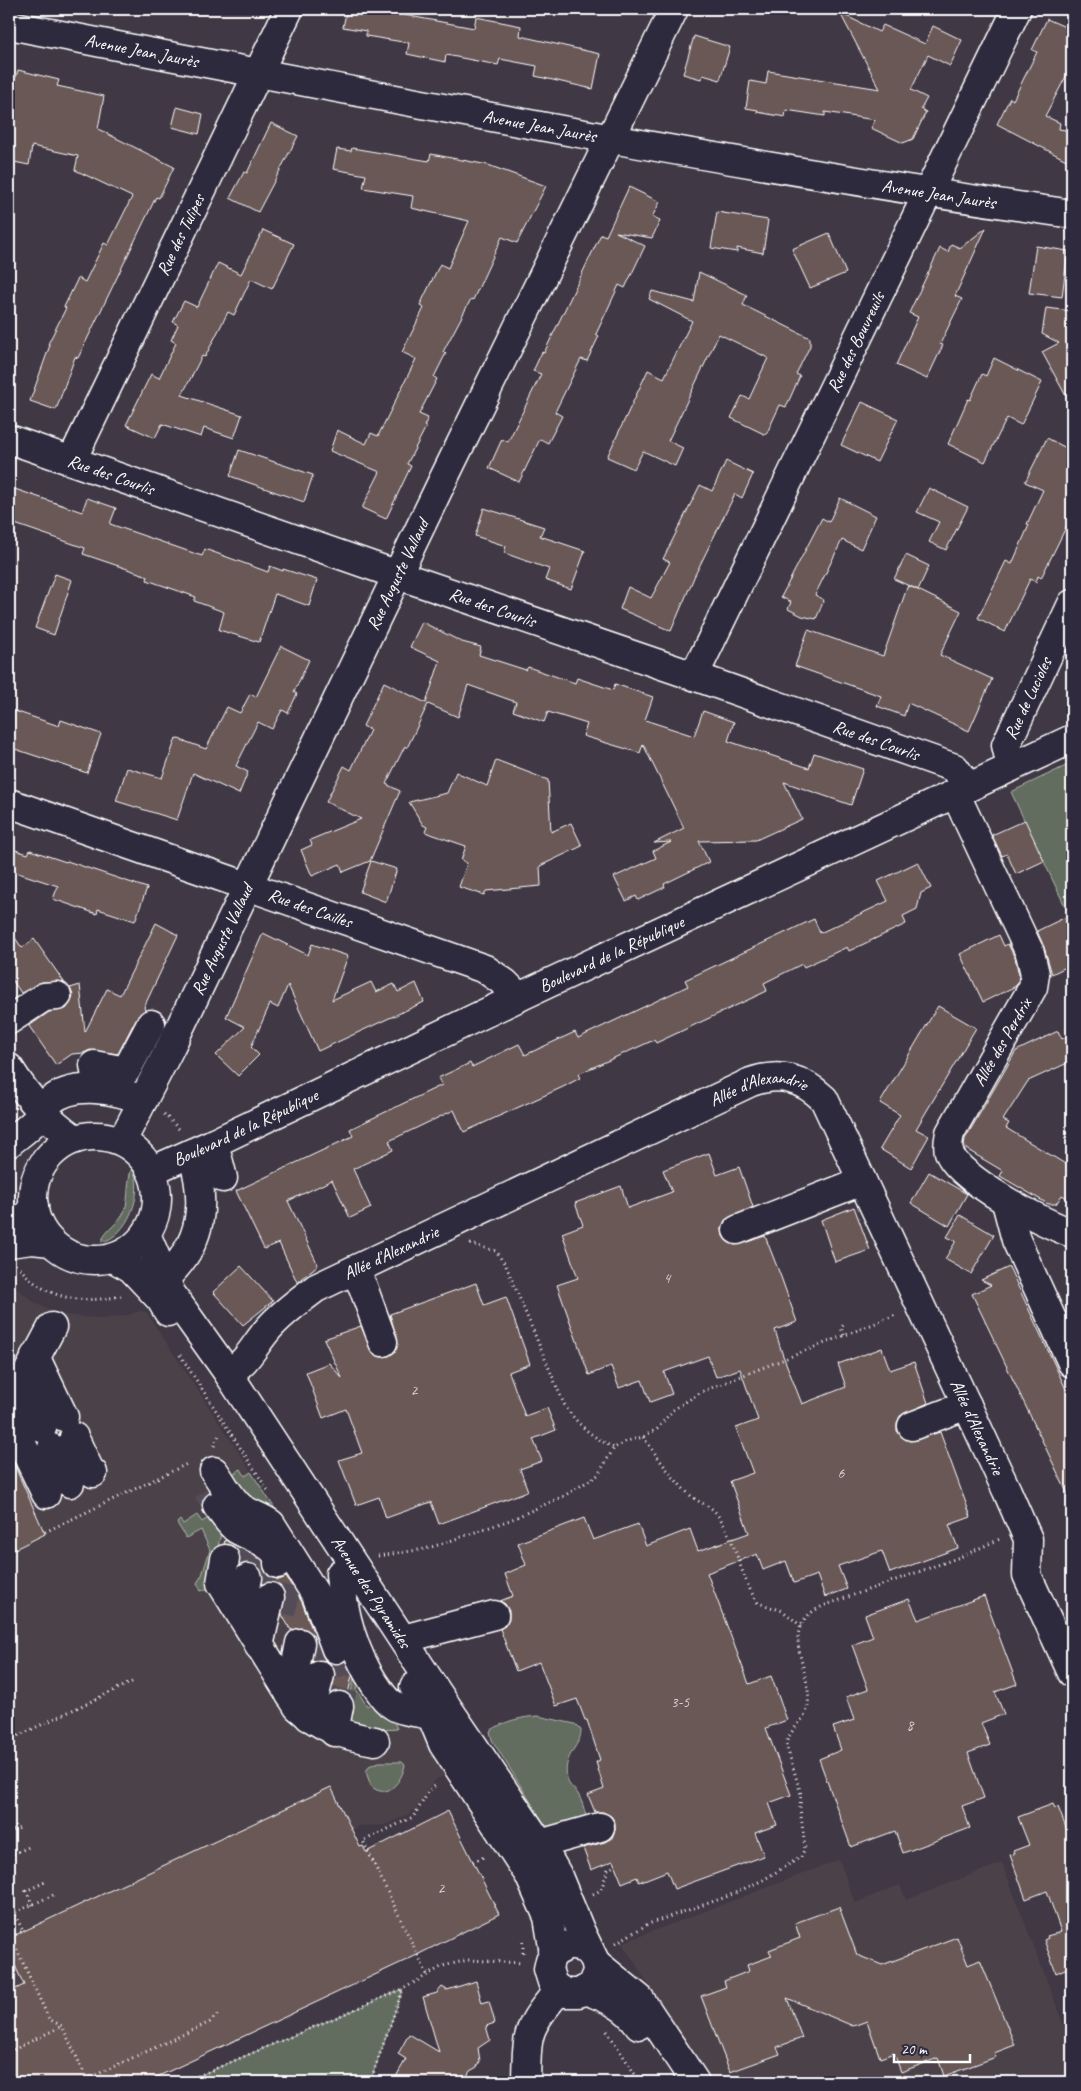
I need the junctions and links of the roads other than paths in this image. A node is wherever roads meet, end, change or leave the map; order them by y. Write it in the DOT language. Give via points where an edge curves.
graph roads {
  1 [pos="289,9"];
  2 [pos="674,9"];
  3 [pos="1017,9"];
  4 [pos="9,25"];
  5 [pos="258,73"];
  6 [pos="610,138"];
  7 [pos="927,193"];
  8 [pos="1072,214"];
  9 [pos="9,439"];
  10 [pos="72,460"];
  11 [pos="398,575"];
  12 [pos="1072,604"];
  13 [pos="694,676"];
  14 [pos="1063,751"];
  15 [pos="1011,767"];
  16 [pos="962,790"];
  17 [pos="9,803"];
  18 [pos="248,886"];
  19 [pos="57,996"];
  20 [pos="520,997"];
  21 [pos="9,1020"];
  22 [pos="150,1024"];
  23 [pos="9,1068"];
  24 [pos="98,1089"];
  25 [pos="143,1100"];
  26 [pos="35,1110"];
  27 [pos="75,1139"];
  28 [pos="122,1141"];
  29 [pos="9,1143"];
  30 [pos="203,1148"];
  31 [pos="45,1162"];
  32 [pos="151,1171"];
  33 [pos="222,1178"];
  34 [pos="862,1182"];
  35 [pos="1006,1202"];
  36 [pos="34,1206"];
  37 [pos="737,1230"];
  38 [pos="1072,1233"];
  39 [pos="9,1234"];
  40 [pos="146,1234"];
  41 [pos="51,1242"];
  42 [pos="13,1254"];
  43 [pos="113,1258"];
  44 [pos="354,1270"];
  45 [pos="164,1279"];
  46 [pos="52,1327"];
  47 [pos="383,1342"];
  48 [pos="1072,1363"];
  49 [pos="228,1373"];
  50 [pos="27,1382"];
  51 [pos="967,1405"];
  52 [pos="912,1426"];
  53 [pos="494,1615"];
  54 [pos="403,1639"];
  55 [pos="282,1648"];
  56 [pos="1072,1673"];
  57 [pos="375,1741"];
  58 [pos="600,1827"];
  59 [pos="540,1844"];
  60 [pos="554,1954"];
  61 [pos="600,1954"];
  62 [pos="559,1990"];
  63 [pos="585,1990"];
  64 [pos="526,2082"];
  65 [pos="676,2082"];
  66 [pos="695,2082"];
  1 -- 5 [label="street, Rue des Tulipes"];
  2 -- 6 [label="street, Rue Auguste Vallaud"];
  3 -- 7 [label="street, Rue des Bouvreuils"];
  4 -- 5 [label="street, Avenue Jean Jaurès"];
  5 -- 6 [label="street, Avenue Jean Jaurès"];
  5 -- 10 [label="street, Rue des Tulipes"];
  6 -- 7 [label="street, Avenue Jean Jaurès"];
  6 -- 11 [label="street, Rue Auguste Vallaud"];
  7 -- 8 [label="street, Avenue Jean Jaurès"];
  7 -- 13 [label="street, Rue des Bouvreuils"];
  9 -- 10 [label="street, Rue des Courlis"];
  10 -- 11 [label="street, Rue des Courlis"];
  11 -- 13 [label="street, Rue des Courlis"];
  11 -- 18 [label="street, Rue Auguste Vallaud"];
  12 -- 15 [label="street, Rue de Lucioles" via="1006,745"];
  13 -- 16 [label="street, Rue des Courlis" via="954,768"];
  14 -- 15 [label="street, Boulevard de la République"];
  15 -- 16 [label="street, Boulevard de la République"];
  16 -- 20 [label="street, Boulevard de la République"];
  16 -- 35 [label="street, Allée des Perdrix" via="1030,953 1035,974 1034,987 950,1133 948,1143 954,1161"];
  17 -- 18 [label="street, Rue des Cailles"];
  18 -- 20 [label="street, Rue des Cailles" via="485,968"];
  18 -- 25 [label="street, Rue Auguste Vallaud"];
  19 -- 21 [label="street" via="44,997"];
  20 -- 30 [label="street, Boulevard de la République"];
  22 -- 24 [label="street" via="126,1072 94,1064"];
  23 -- 26 [label="street"];
  24 -- 25 [label="street"];
  24 -- 26 [label="street" via="63,1094"];
  25 -- 28 [label="street, Rue Auguste Vallaud"];
  26 -- 27 [label="street"];
  26 -- 29 [label="street"];
  26 -- 31 [label="street"];
  27 -- 28 [label="street" via="90,1136"];
  27 -- 31 [label="street" via="58,1148"];
  28 -- 32 [label="street" via="139,1154"];
  30 -- 32 [label="street, Boulevard de la République"];
  30 -- 33 [label="street"];
  30 -- 45 [label="street" via="200,1215 195,1235 178,1266"];
  31 -- 36 [label="street" via="35,1183"];
  32 -- 40 [label="street" via="158,1203"];
  34 -- 37 [label="street"];
  34 -- 44 [label="street, Allée d'Alexandrie" via="824,1100 805,1084 782,1077 767,1077"];
  34 -- 51 [label="street, Allée d'Alexandrie"];
  35 -- 38 [label="street, Allée des Perdrix"];
  35 -- 48 [label="street" via="1016,1240"];
  36 -- 39 [label="street"];
  36 -- 41 [label="street" via="39,1226"];
  40 -- 43 [label="street" via="132,1249"];
  40 -- 45 [label="street, Avenue des Pyramides"];
  41 -- 42 [label="street" via="32,1240"];
  41 -- 43 [label="street" via="76,1257 90,1260"];
  43 -- 60 [label="street, Avenue des Pyramides" via="131,1268 161,1300 431,1715 443,1744 529,1875 548,1917"];
  44 -- 47 [label="street"];
  44 -- 49 [label="street, Allée d'Alexandrie" via="316,1288 282,1313 243,1364"];
  45 -- 49 [label="street, Avenue des Pyramides"];
  46 -- 50 [label="street"];
  49 -- 54 [label="street, Avenue des Pyramides"];
  50 -- 50 [label="street" via="21,1442 70,1483 58,1433"];
  51 -- 52 [label="street"];
  51 -- 56 [label="street, Allée d'Alexandrie" via="1024,1528 1029,1549 1027,1575"];
  53 -- 54 [label="street"];
  54 -- 59 [label="street, Avenue des Pyramides"];
  55 -- 57 [label="street" via="350,1737"];
  58 -- 59 [label="street"];
  59 -- 61 [label="street, Avenue des Pyramides"];
  60 -- 61 [label="street, Avenue des Pyramides" via="568,1946"];
  60 -- 62 [label="street, Avenue des Pyramides" via="550,1960 549,1977"];
  61 -- 63 [label="street" via="595,1979"];
  61 -- 66 [label="street, Avenue des Pyramides" via="640,1999"];
  62 -- 63 [label="street" via="572,1994"];
  62 -- 64 [label="street" via="535,2019 529,2032"];
  63 -- 65 [label="street" via="610,1999 632,2014"];
}
